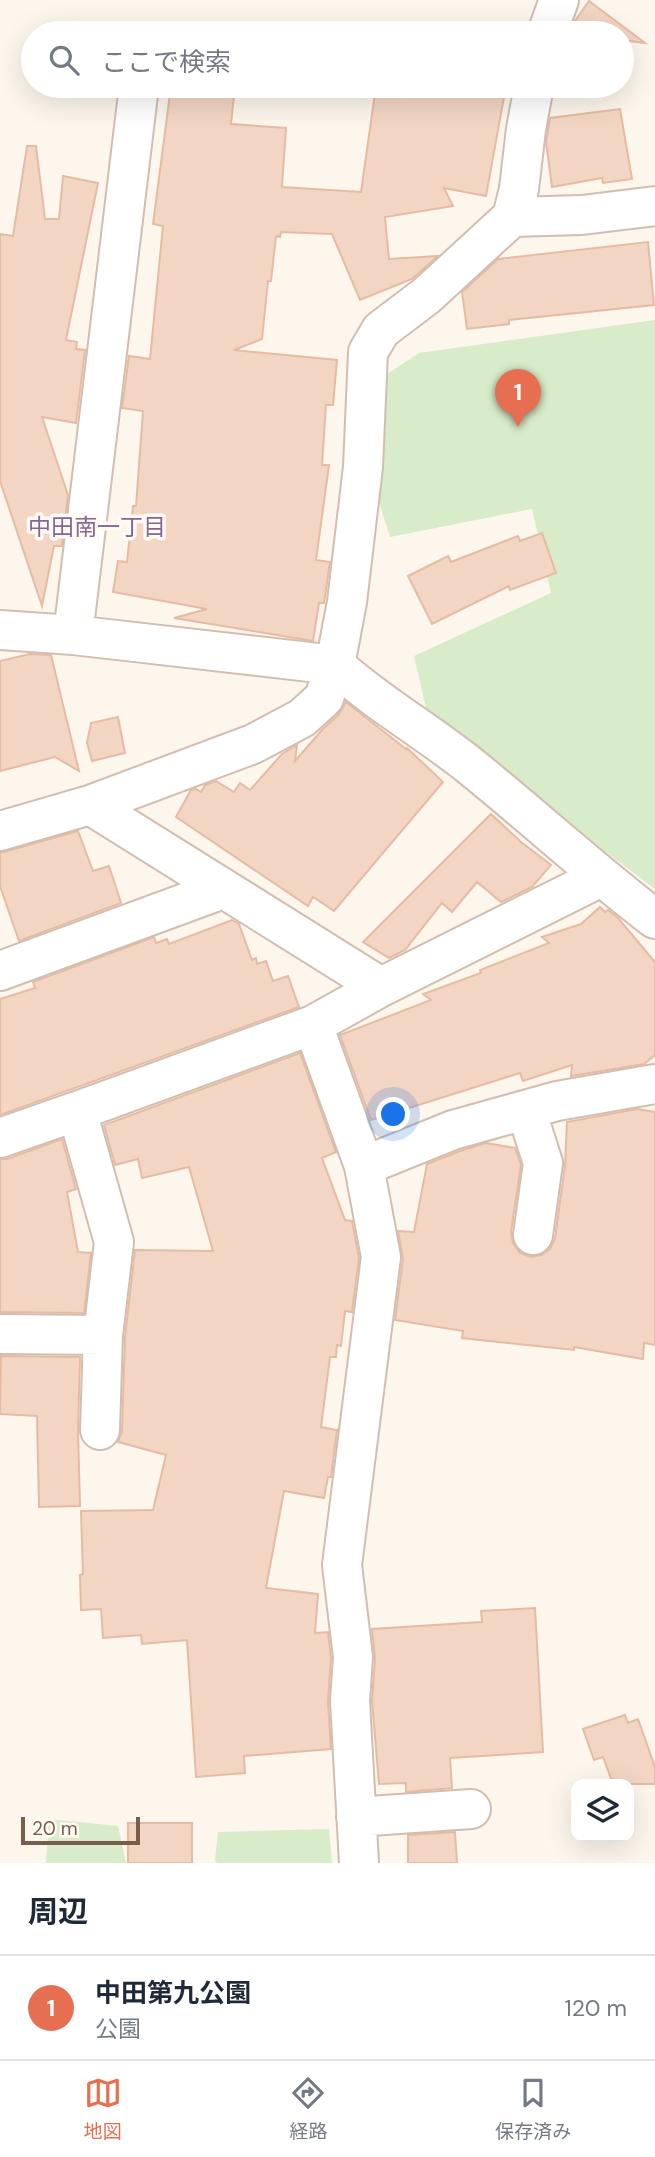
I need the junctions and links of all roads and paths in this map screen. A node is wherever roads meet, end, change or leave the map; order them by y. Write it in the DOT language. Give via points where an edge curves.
graph roads {
  1 [pos="559,0"];
  2 [pos="551,21"];
  3 [pos="138,98"];
  4 [pos="532,98"];
  5 [pos="655,206"];
  6 [pos="512,217"];
  7 [pos="0,630"];
  8 [pos="74,635"];
  9 [pos="335,665"];
  10 [pos="90,805"];
  11 [pos="0,831"];
  12 [pos="601,877"];
  13 [pos="223,889"];
  14 [pos="655,919"];
  15 [pos="0,971"];
  16 [pos="381,987"];
  17 [pos="313,1024"];
  18 [pos="655,1084"];
  19 [pos="526,1110"];
  20 [pos="77,1111"];
  21 [pos="0,1138"];
  22 [pos="364,1166"];
  23 [pos="533,1235"];
  24 [pos="0,1334"];
  25 [pos="103,1335"];
  26 [pos="100,1430"];
  27 [pos="471,1809"];
  28 [pos="356,1817"];
  29 [pos="359,1863"];
  1 -- 2 [label="street"];
  3 -- 8 [label="street"];
  4 -- 6 [label="street"];
  5 -- 6 [label="street"];
  6 -- 9 [label="street" via="381,330 368,352 363,467"];
  7 -- 8 [label="street"];
  8 -- 9 [label="street"];
  9 -- 10 [label="street" via="324,698 302,718 253,744"];
  9 -- 12 [label="street" via="468,764"];
  10 -- 11 [label="street"];
  10 -- 13 [label="street"];
  12 -- 14 [label="street"];
  12 -- 16 [label="street"];
  13 -- 15 [label="street"];
  13 -- 16 [label="street"];
  16 -- 17 [label="street"];
  17 -- 20 [label="street"];
  17 -- 22 [label="street"];
  18 -- 19 [label="street"];
  19 -- 22 [label="street" via="453,1130"];
  19 -- 23 [label="street" via="543,1163"];
  20 -- 21 [label="street"];
  20 -- 25 [label="street" via="114,1242"];
  22 -- 28 [label="street" via="382,1257 342,1565 353,1657 350,1701"];
  24 -- 25 [label="street"];
  25 -- 26 [label="street"];
  27 -- 28 [label="street"];
  28 -- 29 [label="street"];
}
